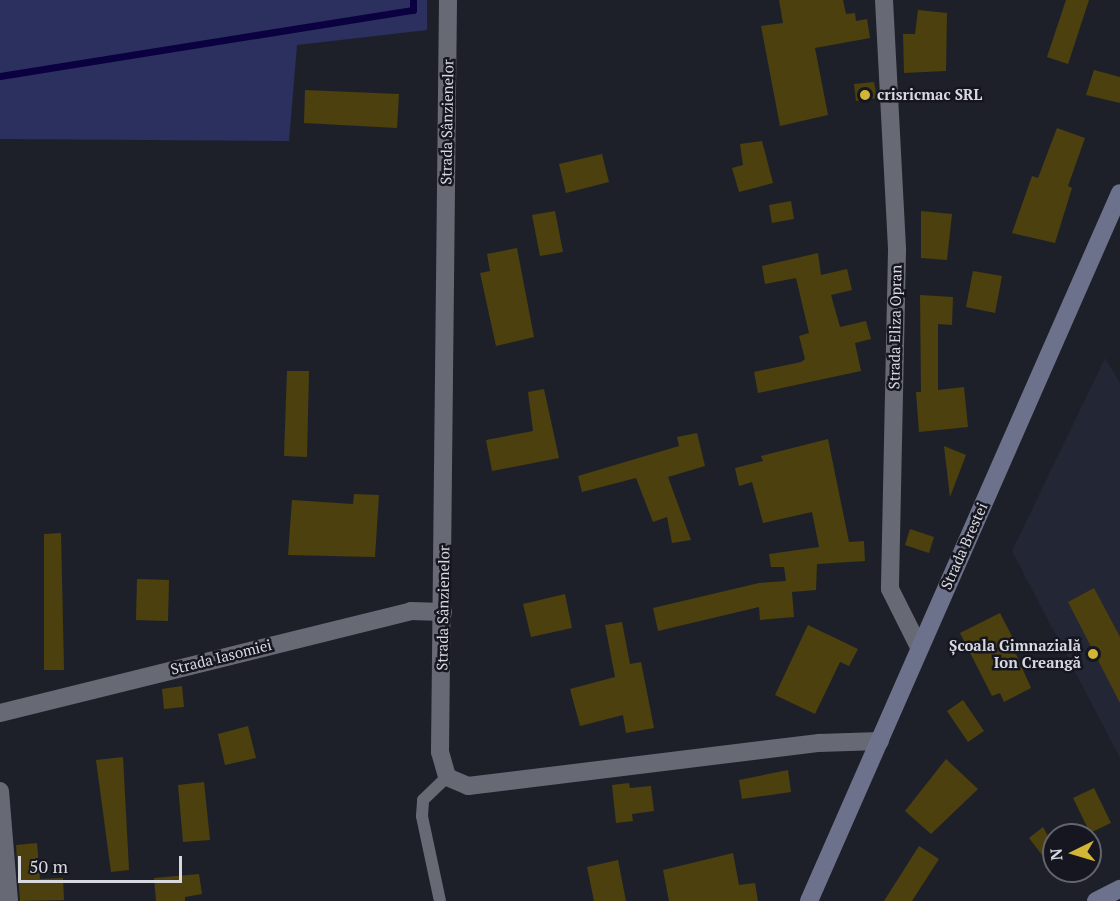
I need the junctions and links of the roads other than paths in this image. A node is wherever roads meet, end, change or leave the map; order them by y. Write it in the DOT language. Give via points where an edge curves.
graph roads {
  1 [pos="448,0"];
  2 [pos="885,0"];
  3 [pos="1120,193"];
  4 [pos="443,612"];
  5 [pos="919,647"];
  6 [pos="0,713"];
  7 [pos="880,741"];
  8 [pos="447,777"];
  9 [pos="0,790"];
  10 [pos="1120,889"];
  11 [pos="9,901"];
  12 [pos="440,901"];
  13 [pos="809,901"];
  14 [pos="1096,901"];
  1 -- 4 [label="street, Strada Sânzienelor"];
  2 -- 5 [label="street, Strada Eliza Opran" via="897,251 890,590"];
  3 -- 5 [label="main road, Strada Brestei"];
  4 -- 6 [label="street, Strada Iasomiei" via="400,614"];
  4 -- 8 [label="street, Strada Sânzienelor" via="440,752"];
  5 -- 7 [label="main road, Strada Brestei"];
  7 -- 8 [label="street" via="819,743 468,786"];
  7 -- 13 [label="main road, Strada Brestei"];
  8 -- 12 [label="lane" via="423,801 422,816"];
  9 -- 11 [label="street"];
  10 -- 14 [label="main road"];
}
